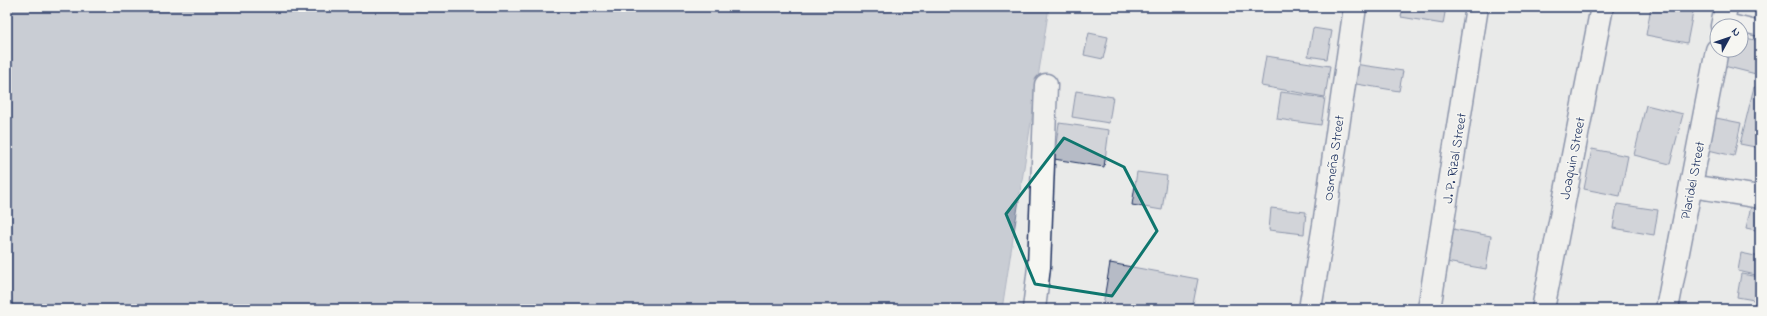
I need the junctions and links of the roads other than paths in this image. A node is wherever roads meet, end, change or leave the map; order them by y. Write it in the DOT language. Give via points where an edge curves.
graph roads {
  1 [pos="1355,7"];
  2 [pos="1477,7"];
  3 [pos="1602,7"];
  4 [pos="1749,26"];
  5 [pos="1760,29"];
  6 [pos="1715,58"];
  7 [pos="1046,85"];
  8 [pos="1691,186"];
  9 [pos="1760,197"];
  10 [pos="1034,309"];
  11 [pos="1310,309"];
  12 [pos="1429,309"];
  13 [pos="1543,309"];
  14 [pos="1667,309"];
  1 -- 11 [label="street, Osmeña Street"];
  2 -- 12 [label="street, J. P. Rizal Street"];
  3 -- 13 [label="street, Joaquin Street"];
  4 -- 5 [label="lane"];
  6 -- 8 [label="street, Plaridel Street"];
  7 -- 10 [label="street" via="1040,267"];
  8 -- 9 [label="street"];
  8 -- 14 [label="street, Plaridel Street"];
}
